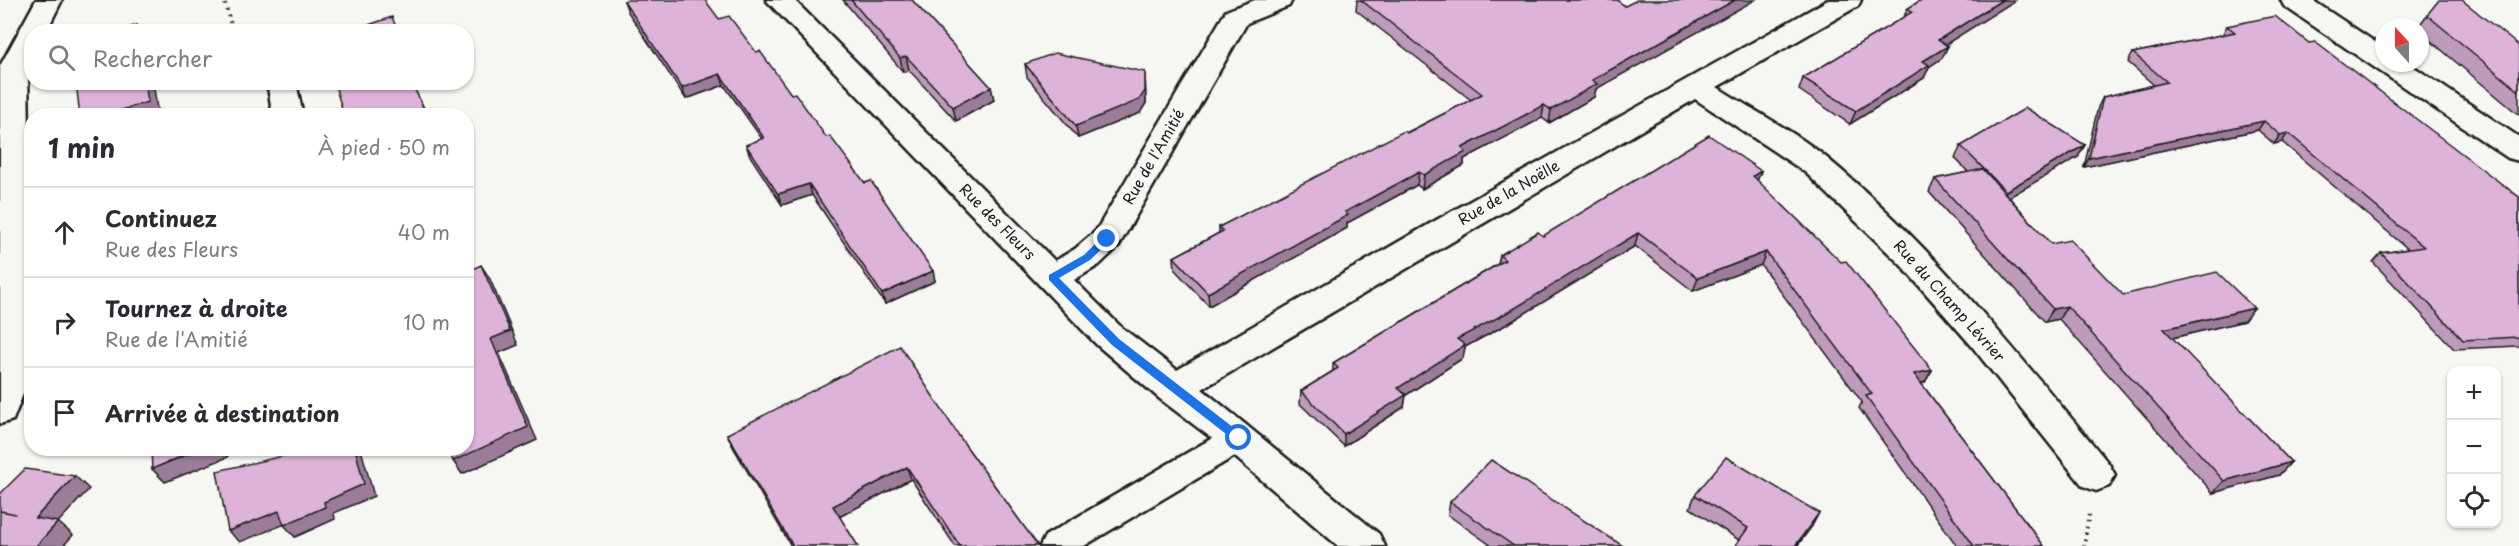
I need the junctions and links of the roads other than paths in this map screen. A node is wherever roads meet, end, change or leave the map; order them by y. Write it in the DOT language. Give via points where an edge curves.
graph roads {
  1 [pos="49,0"];
  2 [pos="779,0"];
  3 [pos="1279,0"];
  4 [pos="1848,0"];
  5 [pos="2294,0"];
  6 [pos="1230,9"];
  7 [pos="36,24"];
  8 [pos="24,47"];
  9 [pos="2375,55"];
  10 [pos="2401,72"];
  11 [pos="1695,86"];
  12 [pos="283,90"];
  13 [pos="286,108"];
  14 [pos="2519,151"];
  15 [pos="23,239"];
  16 [pos="1052,278"];
  17 [pos="1173,389"];
  18 [pos="0,410"];
  19 [pos="1239,438"];
  20 [pos="2096,475"];
  21 [pos="1056,546"];
  22 [pos="1365,546"];
  1 -- 7 [label="street"];
  2 -- 16 [label="street, Rue des Fleurs"];
  3 -- 6 [label="street, Rue de l'Amitié"];
  4 -- 11 [label="street, Rue de la Noëlle"];
  5 -- 9 [label="street"];
  6 -- 16 [label="street, Rue de l'Amitié" via="1107,239 1087,257"];
  8 -- 15 [label="street" via="14,66"];
  10 -- 14 [label="street"];
  11 -- 17 [label="street, Rue de la Noëlle"];
  11 -- 20 [label="street, Rue du Champ Lévrier" via="1816,165 1913,257"];
  12 -- 13 [label="street"];
  15 -- 18 [label="street" via="15,368"];
  16 -- 17 [label="street, Rue des Fleurs" via="1109,336"];
  17 -- 19 [label="street, Rue des Fleurs"];
  19 -- 21 [label="lane"];
  19 -- 22 [label="street, Rue des Fleurs"];
}
